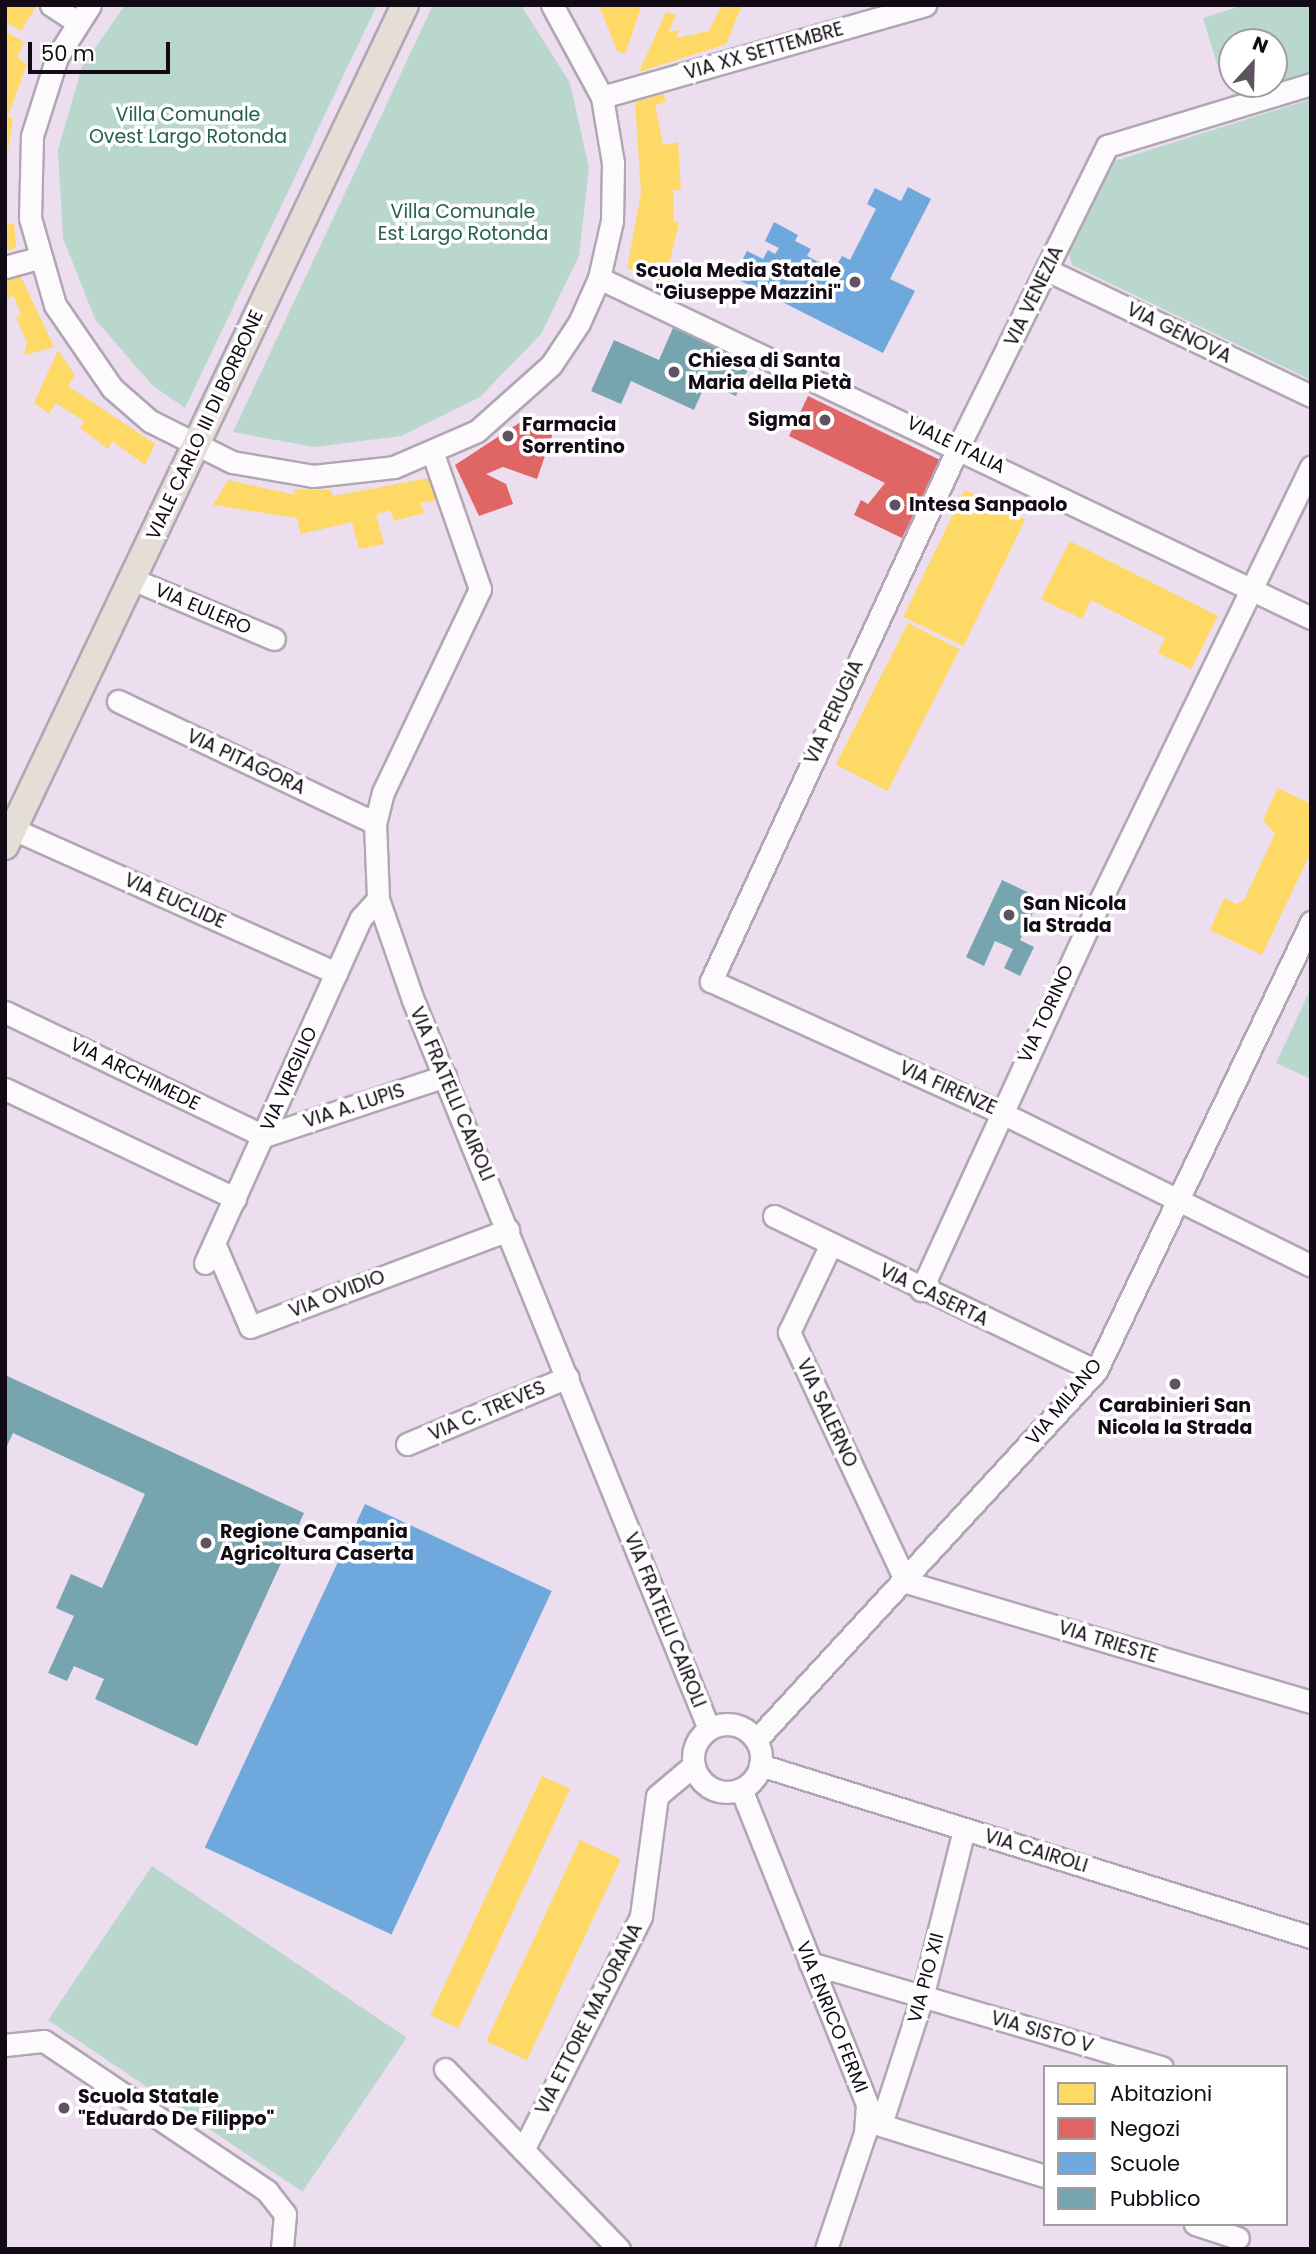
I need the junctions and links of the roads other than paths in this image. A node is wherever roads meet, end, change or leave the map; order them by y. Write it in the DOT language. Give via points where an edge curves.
graph roads {
  1 [pos="51,5"];
  2 [pos="405,5"];
  3 [pos="552,5"];
  4 [pos="925,5"];
  5 [pos="83,14"];
  6 [pos="1311,84"];
  7 [pos="602,97"];
  8 [pos="38,258"];
  9 [pos="5,267"];
  10 [pos="1047,270"];
  11 [pos="599,278"];
  12 [pos="1311,396"];
  13 [pos="194,446"];
  14 [pos="959,446"];
  15 [pos="433,454"];
  16 [pos="1311,467"];
  17 [pos="132,579"];
  18 [pos="1251,589"];
  19 [pos="1311,618"];
  20 [pos="274,639"];
  21 [pos="118,701"];
  22 [pos="375,823"];
  23 [pos="9,838"];
  24 [pos="378,899"];
  25 [pos="1311,922"];
  26 [pos="336,973"];
  27 [pos="711,981"];
  28 [pos="5,1012"];
  29 [pos="444,1076"];
  30 [pos="5,1089"];
  31 [pos="1000,1112"];
  32 [pos="264,1136"];
  33 [pos="235,1198"];
  34 [pos="1182,1201"];
  35 [pos="774,1216"];
  36 [pos="508,1230"];
  37 [pos="831,1244"];
  38 [pos="209,1253"];
  39 [pos="1311,1266"];
  40 [pos="921,1290"];
  41 [pos="1096,1371"];
  42 [pos="568,1377"];
  43 [pos="407,1444"];
  44 [pos="905,1582"];
  45 [pos="1311,1702"];
  46 [pos="709,1729"];
  47 [pos="756,1740"];
  48 [pos="694,1765"];
  49 [pos="760,1765"];
  50 [pos="741,1789"];
  51 [pos="964,1829"];
  52 [pos="1311,1937"];
  53 [pos="810,1963"];
  54 [pos="922,1998"];
  55 [pos="5,2045"];
  56 [pos="1154,2065"];
  57 [pos="445,2069"];
  58 [pos="875,2123"];
  59 [pos="523,2150"];
  60 [pos="1043,2175"];
  61 [pos="1201,2226"];
  62 [pos="1238,2238"];
  63 [pos="282,2249"];
  64 [pos="619,2249"];
  65 [pos="826,2249"];
  1 -- 5 [label="street"];
  2 -- 13 [label="main road, VIALE CARLO III DI BORBONE"];
  3 -- 7 [label="street"];
  4 -- 7 [label="street, VIA XX SETTEMBRE"];
  5 -- 8 [label="street" via="52,70 32,135 29,190"];
  6 -- 10 [label="street, VIA VENEZIA" via="1107,146"];
  7 -- 11 [label="street" via="613,163 612,221"];
  8 -- 9 [label="street"];
  8 -- 13 [label="street" via="55,305 112,388"];
  10 -- 12 [label="street, VIA GENOVA"];
  10 -- 14 [label="street, VIA VENEZIA"];
  11 -- 14 [label="street, VIALE ITALIA"];
  11 -- 15 [label="street" via="551,365 497,416"];
  13 -- 15 [label="street" via="245,465 313,476 367,472"];
  13 -- 17 [label="main road, VIALE CARLO III DI BORBONE"];
  14 -- 18 [label="street, VIALE ITALIA"];
  14 -- 27 [label="street, VIA PERUGIA"];
  15 -- 22 [label="street, VIA FRATELLI CAIROLI" via="480,589 383,792"];
  16 -- 18 [label="street, VIA TORINO"];
  17 -- 20 [label="street, VIA EULERO"];
  17 -- 23 [label="main road, VIALE CARLO III DI BORBONE"];
  18 -- 19 [label="street, VIALE ITALIA"];
  18 -- 31 [label="street, VIA TORINO"];
  21 -- 22 [label="street, VIA PITAGORA"];
  22 -- 24 [label="street, VIA FRATELLI CAIROLI"];
  23 -- 26 [label="street, VIA EUCLIDE"];
  24 -- 26 [label="street, VIA VIRGILIO" via="361,918"];
  24 -- 29 [label="street, VIA FRATELLI CAIROLI"];
  25 -- 34 [label="street, VIA MILANO"];
  26 -- 32 [label="street, VIA VIRGILIO"];
  27 -- 31 [label="street, VIA FIRENZE"];
  28 -- 32 [label="street, VIA ARCHIMEDE"];
  29 -- 32 [label="street, VIA A. LUPIS"];
  29 -- 36 [label="street, VIA FRATELLI CAIROLI"];
  30 -- 33 [label="street"];
  31 -- 34 [label="street, VIA FIRENZE"];
  31 -- 40 [label="street, VIA TORINO"];
  32 -- 33 [label="street, VIA VIRGILIO"];
  33 -- 38 [label="street, VIA VIRGILIO"];
  34 -- 39 [label="street, VIA FIRENZE"];
  34 -- 41 [label="street, VIA MILANO"];
  35 -- 37 [label="street, VIA CASERTA"];
  36 -- 38 [label="street, VIA OVIDIO" via="250,1327"];
  36 -- 42 [label="street, VIA FRATELLI CAIROLI"];
  37 -- 40 [label="street, VIA CASERTA"];
  37 -- 44 [label="street, VIA SALERNO" via="789,1332"];
  40 -- 41 [label="street, VIA CASERTA"];
  41 -- 44 [label="street, VIA MILANO"];
  42 -- 43 [label="street, VIA C. TREVES"];
  42 -- 46 [label="street, VIA FRATELLI CAIROLI"];
  44 -- 45 [label="street, VIA TRIESTE"];
  44 -- 47 [label="street, VIA MILANO"];
  46 -- 47 [label="street" via="735,1725"];
  46 -- 48 [label="street" via="696,1744"];
  47 -- 49 [label="street"];
  48 -- 50 [label="street" via="706,1785"];
  48 -- 59 [label="street, VIA ETTORE MAJORANA" via="657,1796 641,1916"];
  49 -- 50 [label="street"];
  49 -- 51 [label="street, VIA CAIROLI"];
  50 -- 53 [label="street, VIA ENRICO FERMI"];
  51 -- 52 [label="street, VIA CAIROLI"];
  51 -- 54 [label="street, VIA PIO XII"];
  53 -- 54 [label="street, VIA SISTO V"];
  53 -- 58 [label="street, VIA ENRICO FERMI"];
  54 -- 56 [label="street, VIA SISTO V"];
  54 -- 58 [label="street, VIA PIO XII"];
  55 -- 63 [label="street" via="44,2041 267,2191 285,2214"];
  57 -- 59 [label="street"];
  58 -- 60 [label="street"];
  58 -- 65 [label="street"];
  59 -- 64 [label="street"];
  61 -- 62 [label="street"];
}
